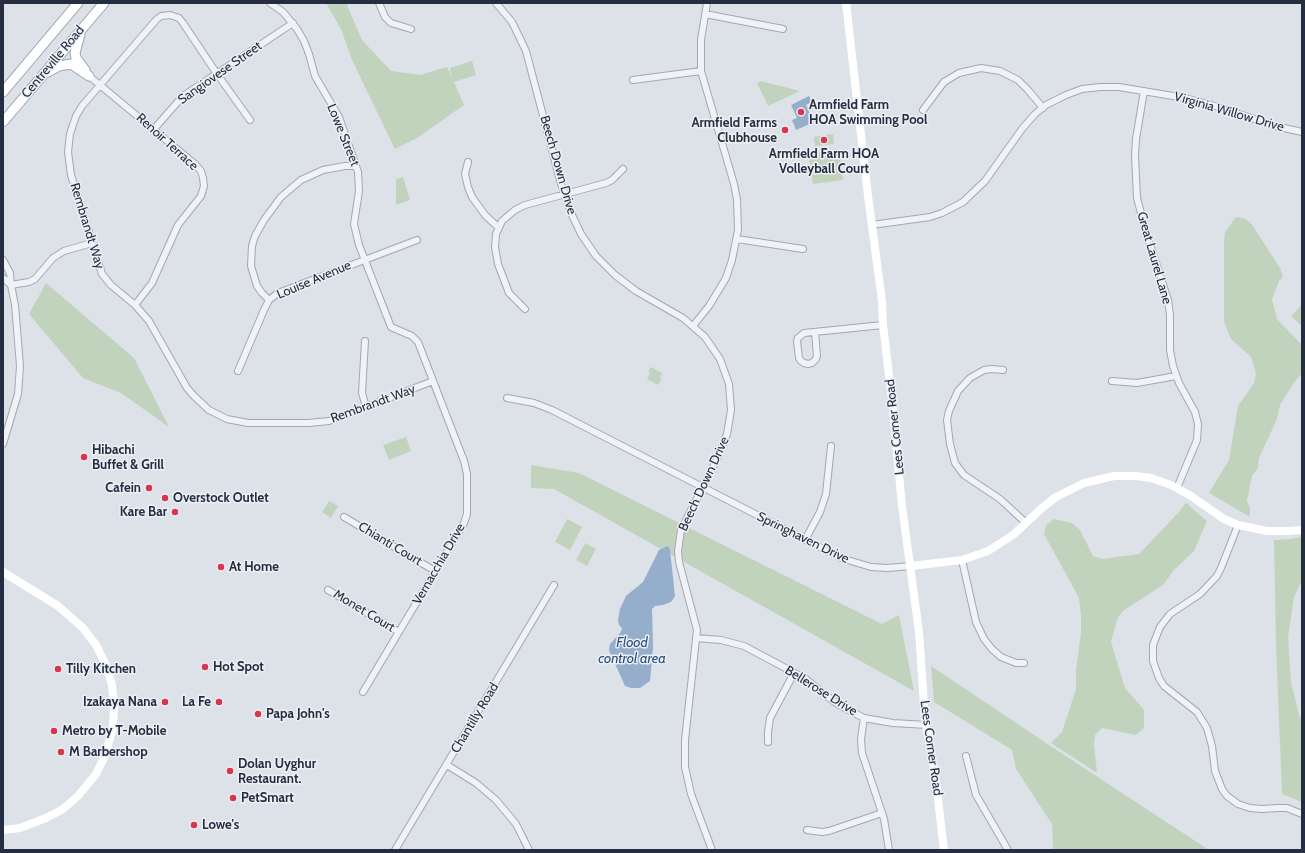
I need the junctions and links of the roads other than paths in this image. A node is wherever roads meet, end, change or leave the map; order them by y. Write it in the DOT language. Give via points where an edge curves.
graph roads {
  1 [pos="78,3"];
  2 [pos="104,3"];
  3 [pos="270,3"];
  4 [pos="379,3"];
  5 [pos="496,3"];
  6 [pos="708,3"];
  7 [pos="846,3"];
  8 [pos="705,14"];
  9 [pos="293,23"];
  10 [pos="82,28"];
  11 [pos="411,29"];
  12 [pos="783,29"];
  13 [pos="701,70"];
  14 [pos="217,74"];
  15 [pos="89,76"];
  16 [pos="40,78"];
  17 [pos="633,80"];
  18 [pos="101,85"];
  19 [pos="1144,91"];
  20 [pos="3,92"];
  21 [pos="1043,108"];
  22 [pos="922,110"];
  23 [pos="250,120"];
  24 [pos="3,122"];
  25 [pos="154,130"];
  26 [pos="1302,132"];
  27 [pos="468,162"];
  28 [pos="356,166"];
  29 [pos="623,169"];
  30 [pos="565,194"];
  31 [pos="872,225"];
  32 [pos="498,227"];
  33 [pos="737,239"];
  34 [pos="417,240"];
  35 [pos="92,243"];
  36 [pos="803,249"];
  37 [pos="3,260"];
  38 [pos="365,260"];
  39 [pos="3,278"];
  40 [pos="11,285"];
  41 [pos="270,300"];
  42 [pos="135,305"];
  43 [pos="525,310"];
  44 [pos="884,325"];
  45 [pos="692,326"];
  46 [pos="390,327"];
  47 [pos="815,332"];
  48 [pos="364,341"];
  49 [pos="1002,370"];
  50 [pos="238,371"];
  51 [pos="1176,376"];
  52 [pos="1112,381"];
  53 [pos="433,382"];
  54 [pos="507,398"];
  55 [pos="366,407"];
  56 [pos="3,444"];
  57 [pos="831,446"];
  58 [pos="702,487"];
  59 [pos="1177,488"];
  60 [pos="344,517"];
  61 [pos="1026,523"];
  62 [pos="1238,525"];
  63 [pos="1302,530"];
  64 [pos="805,540"];
  65 [pos="962,560"];
  66 [pos="911,566"];
  67 [pos="3,572"];
  68 [pos="435,572"];
  69 [pos="554,585"];
  70 [pos="328,590"];
  71 [pos="399,632"];
  72 [pos="696,638"];
  73 [pos="1024,663"];
  74 [pos="794,673"];
  75 [pos="363,692"];
  76 [pos="864,718"];
  77 [pos="927,725"];
  78 [pos="768,742"];
  79 [pos="966,756"];
  80 [pos="447,765"];
  81 [pos="882,812"];
  82 [pos="1302,814"];
  83 [pos="3,830"];
  84 [pos="807,830"];
  85 [pos="395,850"];
  86 [pos="529,850"];
  87 [pos="712,850"];
  88 [pos="889,850"];
  89 [pos="944,850"];
  90 [pos="1008,850"];
  1 -- 20 [label="main road, Centreville Road"];
  2 -- 10 [label="main road, Centreville Road"];
  3 -- 9 [label="street, Lowe Street"];
  4 -- 11 [label="street" via="385,17 391,23"];
  5 -- 30 [label="street, Beech Down Drive" via="512,22 526,51"];
  6 -- 8 [label="street"];
  7 -- 31 [label="street, Lees Corner Road"];
  8 -- 12 [label="street"];
  8 -- 13 [label="street" via="701,40"];
  9 -- 14 [label="street, Sangiovese Street"];
  9 -- 28 [label="street, Lowe Street" via="304,41 315,76 339,117"];
  10 -- 15 [label="main road" via="75,53"];
  10 -- 16 [label="main road, Centreville Road"];
  13 -- 17 [label="street"];
  13 -- 33 [label="street" via="734,184 738,217"];
  14 -- 18 [label="street, Rembrandt Way" via="183,23 175,16 166,15 156,20"];
  14 -- 23 [label="street, Rembrandt Way"];
  14 -- 25 [label="street, Sangiovese Street" via="182,96"];
  15 -- 16 [label="main road" via="71,64 65,64"];
  15 -- 18 [label="street, Renoir Terrace"];
  16 -- 24 [label="main road, Centreville Road"];
  18 -- 25 [label="street, Renoir Terrace"];
  18 -- 35 [label="street, Rembrandt Way" via="76,116 68,152 71,175"];
  19 -- 21 [label="street, Virginia Willow Drive" via="1118,87 1091,88 1066,95"];
  19 -- 26 [label="street, Virginia Willow Drive" via="1205,103"];
  19 -- 51 [label="street, Great Laurel Lane" via="1135,155 1137,198 1168,300 1170,350"];
  21 -- 22 [label="street" via="1018,80 1000,71 981,68 959,73 944,82"];
  21 -- 31 [label="street, Virginia Willow Drive" via="1022,129 985,181 963,202 930,217"];
  25 -- 42 [label="street, Renoir Terrace" via="198,167 204,186 201,196 175,231 152,283"];
  27 -- 32 [label="street" via="465,174 472,197"];
  28 -- 38 [label="street, Lowe Street" via="359,181 354,224"];
  28 -- 41 [label="street" via="323,170 301,180 281,197 264,220 252,246 251,266 258,286"];
  29 -- 30 [label="street" via="606,183"];
  30 -- 32 [label="street" via="520,207 507,216"];
  30 -- 45 [label="street, Beech Down Drive" via="581,234 605,266 625,283"];
  31 -- 44 [label="street, Lees Corner Road"];
  32 -- 43 [label="street" via="495,247 498,264 509,293"];
  33 -- 36 [label="street"];
  33 -- 45 [label="street" via="731,264 721,286 709,306"];
  34 -- 38 [label="street, Louise Avenue"];
  35 -- 40 [label="street" via="64,251 53,258 38,276 29,282"];
  35 -- 42 [label="street, Rembrandt Way" via="102,274 111,286"];
  37 -- 40 [label="street" via="10,273"];
  38 -- 41 [label="street, Louise Avenue" via="288,288"];
  38 -- 46 [label="street, Lowe Street"];
  39 -- 40 [label="street"];
  40 -- 56 [label="street" via="17,318 19,377 18,394"];
  41 -- 50 [label="street, Louise Avenue"];
  42 -- 55 [label="street, Rembrandt Way" via="149,321 187,388 202,404 217,414 247,423 309,423 330,421"];
  44 -- 47 [label="street"];
  44 -- 66 [label="street, Lees Corner Road" via="902,506"];
  45 -- 58 [label="street, Beech Down Drive" via="705,337 720,359 732,401 725,442"];
  46 -- 53 [label="street, Vernacchia Drive" via="412,336 418,342"];
  47 -- 47 [label="street" via="804,333 798,338 799,358 804,363 812,363 816,359"];
  48 -- 55 [label="street" via="362,393"];
  49 -- 61 [label="street" via="984,370 970,378 958,391 949,411 950,444 955,463 964,474"];
  51 -- 52 [label="street" via="1137,383"];
  51 -- 59 [label="street, Great Laurel Lane" via="1195,412 1199,429 1196,445"];
  53 -- 55 [label="street, Rembrandt Way"];
  53 -- 68 [label="street, Vernacchia Drive" via="467,474 466,518"];
  54 -- 58 [label="street, Springhaven Drive" via="534,403 552,410"];
  57 -- 64 [label="street" via="826,494 820,512"];
  58 -- 64 [label="street, Springhaven Drive"];
  58 -- 72 [label="street, Beech Down Drive" via="681,530 678,551 696,626"];
  59 -- 61 [label="street, Springhaven Drive" via="1158,480 1136,476 1114,476 1090,481 1056,497"];
  59 -- 62 [label="street, Springhaven Drive" via="1224,519"];
  60 -- 68 [label="street, Chianti Court"];
  61 -- 65 [label="street, Springhaven Drive" via="1001,544"];
  62 -- 63 [label="street, Springhaven Drive" via="1267,531"];
  62 -- 82 [label="street" via="1217,576 1200,594 1170,614 1160,627 1153,645 1153,661 1164,686 1197,712 1207,728 1212,746 1214,771 1227,796 1238,804 1250,808 1287,808"];
  64 -- 66 [label="street, Springhaven Drive" via="856,564 887,568"];
  65 -- 66 [label="street, Springhaven Drive"];
  65 -- 73 [label="street" via="976,622 984,639 1001,657 1016,663"];
  66 -- 77 [label="street, Lees Corner Road"];
  67 -- 83 [label="street" via="58,606 83,628 96,645 106,665 112,685 114,706 113,727 105,756 96,774 78,796 63,809 46,818 29,825"];
  68 -- 71 [label="street, Vernacchia Drive"];
  69 -- 80 [label="street, Chantilly Road"];
  70 -- 71 [label="street, Monet Court"];
  71 -- 75 [label="street, Vernacchia Drive"];
  72 -- 74 [label="street, Bellerose Drive" via="735,643"];
  72 -- 87 [label="street, Beech Down Drive" via="685,760 691,794"];
  74 -- 76 [label="street, Bellerose Drive" via="806,679 839,705"];
  74 -- 78 [label="street" via="770,718"];
  76 -- 77 [label="street, Bellerose Drive"];
  76 -- 81 [label="street" via="862,753"];
  77 -- 89 [label="street, Lees Corner Road"];
  79 -- 90 [label="street" via="976,795"];
  80 -- 85 [label="street, Chantilly Road"];
  80 -- 86 [label="street" via="476,783 496,800 516,824"];
  81 -- 84 [label="street" via="829,831"];
  81 -- 88 [label="street"];
}
